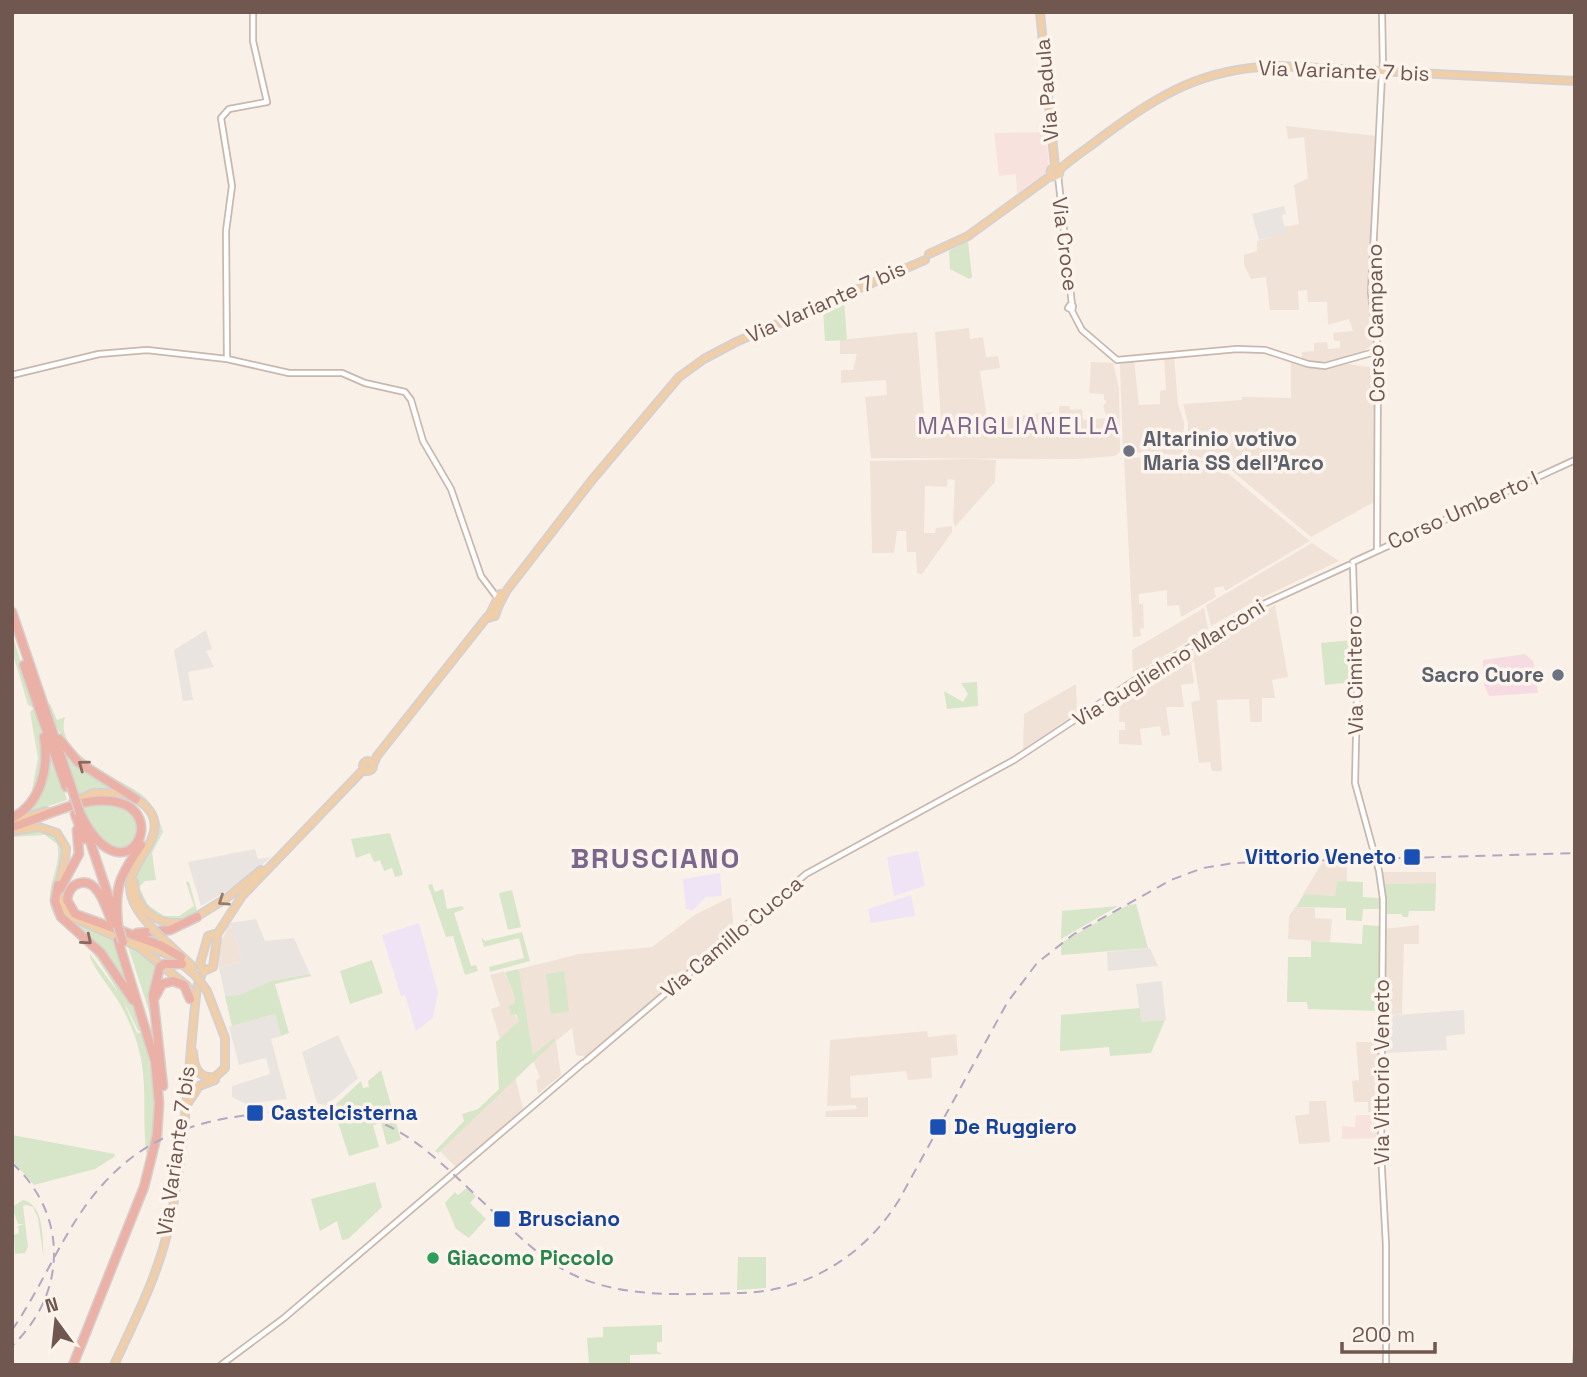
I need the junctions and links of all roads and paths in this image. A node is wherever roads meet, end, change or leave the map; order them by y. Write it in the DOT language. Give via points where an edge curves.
graph roads {
  1 [pos="253,12"];
  2 [pos="1040,12"];
  3 [pos="1382,12"];
  4 [pos="1575,80"];
  5 [pos="1055,172"];
  6 [pos="1378,351"];
  7 [pos="227,359"];
  8 [pos="12,375"];
  9 [pos="1575,460"];
  10 [pos="1377,549"];
  11 [pos="1352,564"];
  12 [pos="501,595"];
  13 [pos="12,612"];
  14 [pos="12,629"];
  15 [pos="43,713"];
  16 [pos="995,771"];
  17 [pos="1355,783"];
  18 [pos="81,799"];
  19 [pos="136,799"];
  20 [pos="78,813"];
  21 [pos="12,820"];
  22 [pos="12,830"];
  23 [pos="279,856"];
  24 [pos="144,857"];
  25 [pos="58,889"];
  26 [pos="200,915"];
  27 [pos="115,925"];
  28 [pos="216,936"];
  29 [pos="123,939"];
  30 [pos="182,960"];
  31 [pos="198,973"];
  32 [pos="207,988"];
  33 [pos="190,999"];
  34 [pos="154,1007"];
  35 [pos="193,1023"];
  36 [pos="149,1036"];
  37 [pos="163,1086"];
  38 [pos="184,1112"];
  39 [pos="155,1157"];
  40 [pos="76,1365"];
  41 [pos="114,1365"];
  42 [pos="221,1365"];
  43 [pos="1385,1365"];
  1 -- 7 [label="street" via="253,41 267,102 229,109 221,118 232,186 226,231"];
  2 -- 5 [label="main road, Via Padula"];
  3 -- 6 [label="street, Corso Campano" via="1371,293"];
  4 -- 5 [label="main road, Via Variante 7 bis" via="1244,68 1197,78 1167,92"];
  5 -- 6 [label="street, Via Croce" via="1072,307 1082,330 1117,360 1214,349 1265,350 1318,366"];
  5 -- 12 [label="main road, Via Variante 7 bis" via="987,223 941,250 704,359 662,395"];
  6 -- 10 [label="street, Corso Campano"];
  7 -- 8 [label="street" via="127,350"];
  7 -- 12 [label="street" via="289,373 348,376 408,395 423,441 451,489 481,576"];
  9 -- 10 [label="street, Corso Umberto I"];
  10 -- 11 [label="street, Corso Umberto I"];
  11 -- 16 [label="street, Via Guglielmo Marconi" via="1233,621"];
  11 -- 17 [label="street, Via Cimitero"];
  12 -- 23 [label="main road, Via Variante 7 bis" via="366,770"];
  13 -- 15 [label="highway"];
  14 -- 15 [label="highway"];
  19 -- 15 [label="highway, one-way" via="70,755"];
  15 -- 20 [label="highway, bridge"];
  15 -- 21 [label="highway" via="47,751 42,779 27,809"];
  16 -- 42 [label="street, Via Camillo Cucca" via="797,880 284,1318"];
  17 -- 43 [label="street, Via Vittorio Veneto" via="1382,890"];
  18 -- 19 [label="main road" via="110,790"];
  18 -- 21 [label="main road"];
  18 -- 27 [label="highway" via="114,797 137,808 144,818 145,837 117,886"];
  19 -- 24 [label="main road" via="152,818 154,828"];
  20 -- 22 [label="highway" via="97,841 116,852 127,852 142,836 133,811 113,801 88,802"];
  20 -- 25 [label="highway" via="79,854"];
  20 -- 27 [label="highway"];
  22 -- 25 [label="main road" via="39,827 57,833 66,848"];
  23 -- 26 [label="main road, one-way"];
  23 -- 28 [label="main road, Via Variante 7 bis" via="242,896"];
  24 -- 26 [label="main road" via="134,886 143,908 171,924"];
  24 -- 30 [label="main road, bridge" via="131,881 131,894 152,928"];
  25 -- 29 [label="main road" via="61,906 74,918"];
  25 -- 36 [label="highway, one-way" via="55,901 61,917 111,967"];
  26 -- 29 [label="highway" via="161,932"];
  27 -- 29 [label="highway, bridge"];
  27 -- 29 [label="highway" via="96,887 80,882 71,888 66,900 75,914"];
  28 -- 31 [label="main road, Via Variante 7 bis" via="208,936"];
  28 -- 31 [label="main road, Via Variante 7 bis" via="213,967"];
  29 -- 30 [label="highway" via="160,945"];
  29 -- 33 [label="main road" via="182,979"];
  29 -- 36 [label="highway"];
  29 -- 37 [label="highway" via="156,1042"];
  30 -- 31 [label="main road"];
  30 -- 34 [label="highway" via="162,965 154,982"];
  31 -- 32 [label="main road, bridge"];
  31 -- 35 [label="main road, Via Variante 7 bis"];
  32 -- 35 [label="main road" via="226,1044 226,1064 218,1076 201,1076 196,1069"];
  32 -- 38 [label="main road" via="224,1023 228,1064 220,1077 194,1092"];
  33 -- 34 [label="highway" via="184,985 169,981 158,988"];
  33 -- 35 [label="main road"];
  34 -- 37 [label="highway"];
  35 -- 38 [label="main road, Via Variante 7 bis"];
  36 -- 39 [label="highway" via="159,1093"];
  37 -- 39 [label="highway"];
  38 -- 41 [label="main road, Via Variante 7 bis" via="170,1222 151,1283"];
  39 -- 40 [label="highway"];
}
